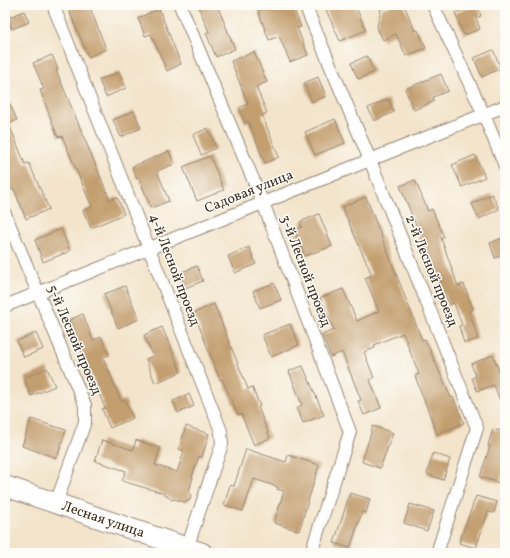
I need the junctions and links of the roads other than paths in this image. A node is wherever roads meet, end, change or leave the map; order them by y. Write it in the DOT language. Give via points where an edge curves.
graph roads {
  1 [pos="53,5"];
  2 [pos="180,5"];
  3 [pos="305,5"];
  4 [pos="433,5"];
  5 [pos="505,106"];
  6 [pos="484,115"];
  7 [pos="370,160"];
  8 [pos="505,166"];
  9 [pos="263,203"];
  10 [pos="5,214"];
  11 [pos="149,248"];
  12 [pos="37,293"];
  13 [pos="5,306"];
  14 [pos="5,486"];
  15 [pos="56,503"];
  16 [pos="195,551"];
  17 [pos="311,553"];
  18 [pos="437,553"];
  1 -- 11 [label="street, 4-й Лесной проезд"];
  2 -- 9 [label="street, 3-й Лесной проезд"];
  3 -- 7 [label="street, 2-й Лесной проезд"];
  4 -- 6 [label="street"];
  5 -- 6 [label="street, Садовая улица"];
  6 -- 7 [label="street, Садовая улица"];
  6 -- 8 [label="street"];
  7 -- 9 [label="street, Садовая улица"];
  7 -- 18 [label="street, 2-й Лесной проезд" via="477,428"];
  9 -- 11 [label="street, Садовая улица"];
  9 -- 17 [label="street, 3-й Лесной проезд" via="350,432"];
  10 -- 12 [label="street, 5-й Лесной проезд"];
  11 -- 12 [label="street, Садовая улица"];
  11 -- 16 [label="street, 4-й Лесной проезд" via="221,432 222,444"];
  12 -- 13 [label="street, Садовая улица"];
  12 -- 15 [label="street, 5-й Лесной проезд" via="86,405 85,422"];
  14 -- 15 [label="main road, Лесная улица"];
  15 -- 16 [label="main road, Лесная улица"];
}
